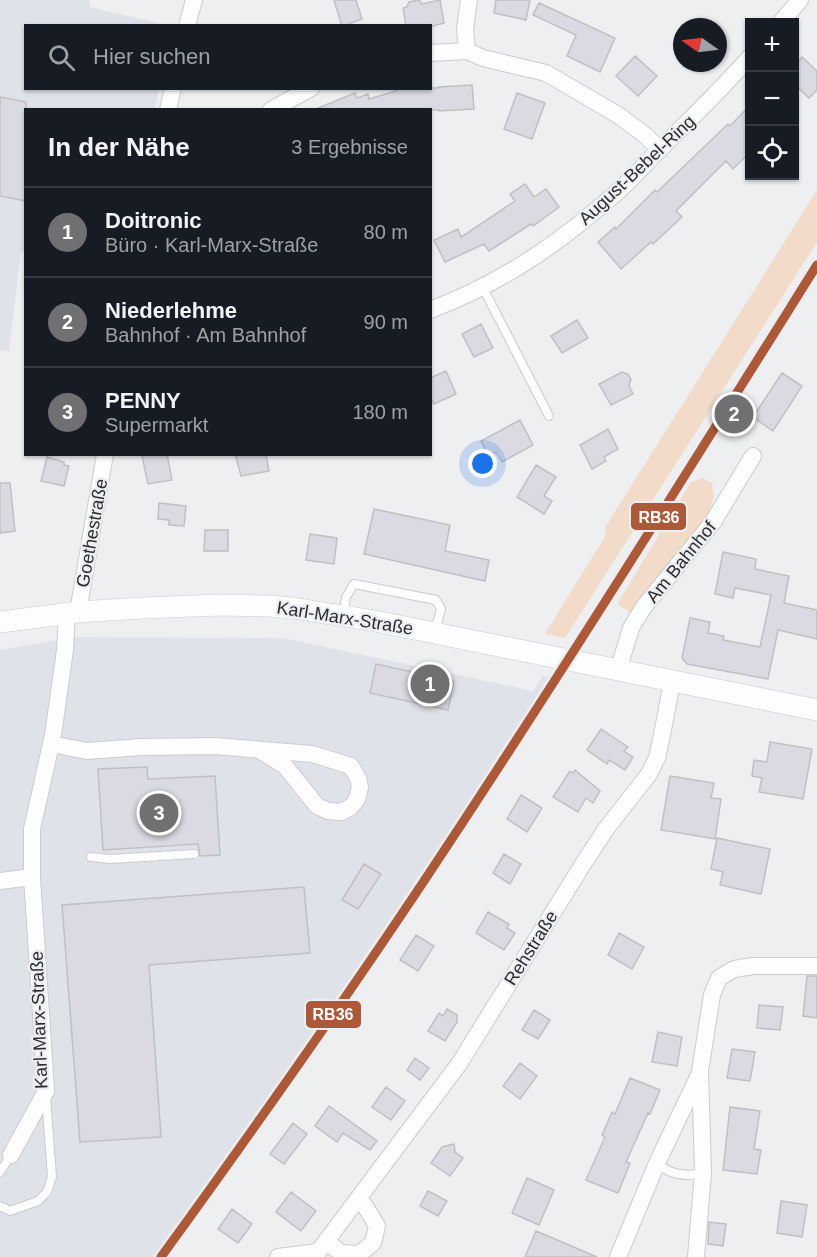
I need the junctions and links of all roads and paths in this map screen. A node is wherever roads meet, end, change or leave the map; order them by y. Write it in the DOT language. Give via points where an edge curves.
graph roads {
  1 [pos="194,0"];
  2 [pos="469,0"];
  3 [pos="800,0"];
  4 [pos="784,18"];
  5 [pos="188,24"];
  6 [pos="466,51"];
  7 [pos="432,53"];
  8 [pos="745,62"];
  9 [pos="172,90"];
  10 [pos="306,90"];
  11 [pos="168,108"];
  12 [pos="275,108"];
  13 [pos="660,150"];
  14 [pos="483,288"];
  15 [pos="432,309"];
  16 [pos="549,416"];
  17 [pos="105,456"];
  18 [pos="753,456"];
  19 [pos="73,613"];
  20 [pos="343,615"];
  21 [pos="0,622"];
  22 [pos="434,633"];
  23 [pos="618,671"];
  24 [pos="672,682"];
  25 [pos="817,710"];
  26 [pos="51,744"];
  27 [pos="259,750"];
  28 [pos="194,854"];
  29 [pos="91,857"];
  30 [pos="32,877"];
  31 [pos="0,880"];
  32 [pos="817,966"];
  33 [pos="700,1071"];
  34 [pos="46,1091"];
  35 [pos="11,1155"];
  36 [pos="657,1163"];
  37 [pos="0,1172"];
  38 [pos="703,1173"];
  39 [pos="358,1200"];
  40 [pos="0,1206"];
  41 [pos="327,1242"];
  42 [pos="278,1257"];
  43 [pos="618,1257"];
  44 [pos="696,1257"];
  1 -- 5 [label="street"];
  2 -- 6 [label="street"];
  3 -- 4 [label="street"];
  6 -- 7 [label="street"];
  6 -- 13 [label="street" via="546,73 618,115"];
  8 -- 13 [label="street, August-Bebel-Ring"];
  9 -- 11 [label="street"];
  10 -- 12 [label="street"];
  13 -- 14 [label="street, August-Bebel-Ring" via="617,193 561,238"];
  14 -- 15 [label="street, August-Bebel-Ring"];
  14 -- 16 [label="lane"];
  17 -- 19 [label="street, Goethestraße"];
  18 -- 23 [label="street, Am Bahnhof" via="713,522 643,608 631,628"];
  19 -- 20 [label="street, Karl-Marx-Straße" via="220,605 270,606"];
  19 -- 21 [label="street, Karl-Marx-Straße"];
  19 -- 26 [label="street, Karl-Marx-Straße"];
  20 -- 22 [label="street, Karl-Marx-Straße"];
  20 -- 22 [label="lane" via="346,597 354,584 436,600 441,609"];
  22 -- 23 [label="street, Karl-Marx-Straße"];
  23 -- 24 [label="street, Karl-Marx-Straße"];
  24 -- 25 [label="street, Karl-Marx-Straße"];
  24 -- 39 [label="street, Rehstraße" via="657,758 649,774 590,853 459,1064"];
  26 -- 27 [label="street" via="87,751 204,746"];
  26 -- 30 [label="street, Karl-Marx-Straße" via="32,829"];
  27 -- 27 [label="street" via="285,766 317,806 328,812 341,812 357,799 360,787 351,766 312,753"];
  28 -- 29 [label="lane"];
  30 -- 31 [label="street"];
  30 -- 34 [label="street, Karl-Marx-Straße"];
  32 -- 33 [label="street" via="753,966 734,969 719,978 712,995"];
  33 -- 36 [label="street"];
  33 -- 38 [label="street"];
  34 -- 35 [label="street, Karl-Marx-Straße"];
  34 -- 40 [label="lane" via="52,1177 47,1192 38,1202 10,1210"];
  35 -- 37 [label="lane"];
  36 -- 38 [label="lane" via="666,1172 690,1176"];
  36 -- 43 [label="street"];
  38 -- 44 [label="street"];
  39 -- 41 [label="street, Rehstraße"];
  39 -- 41 [label="street" via="377,1226 373,1244 359,1254 341,1253"];
  41 -- 42 [label="street, Rehstraße" via="318,1252"];
}
